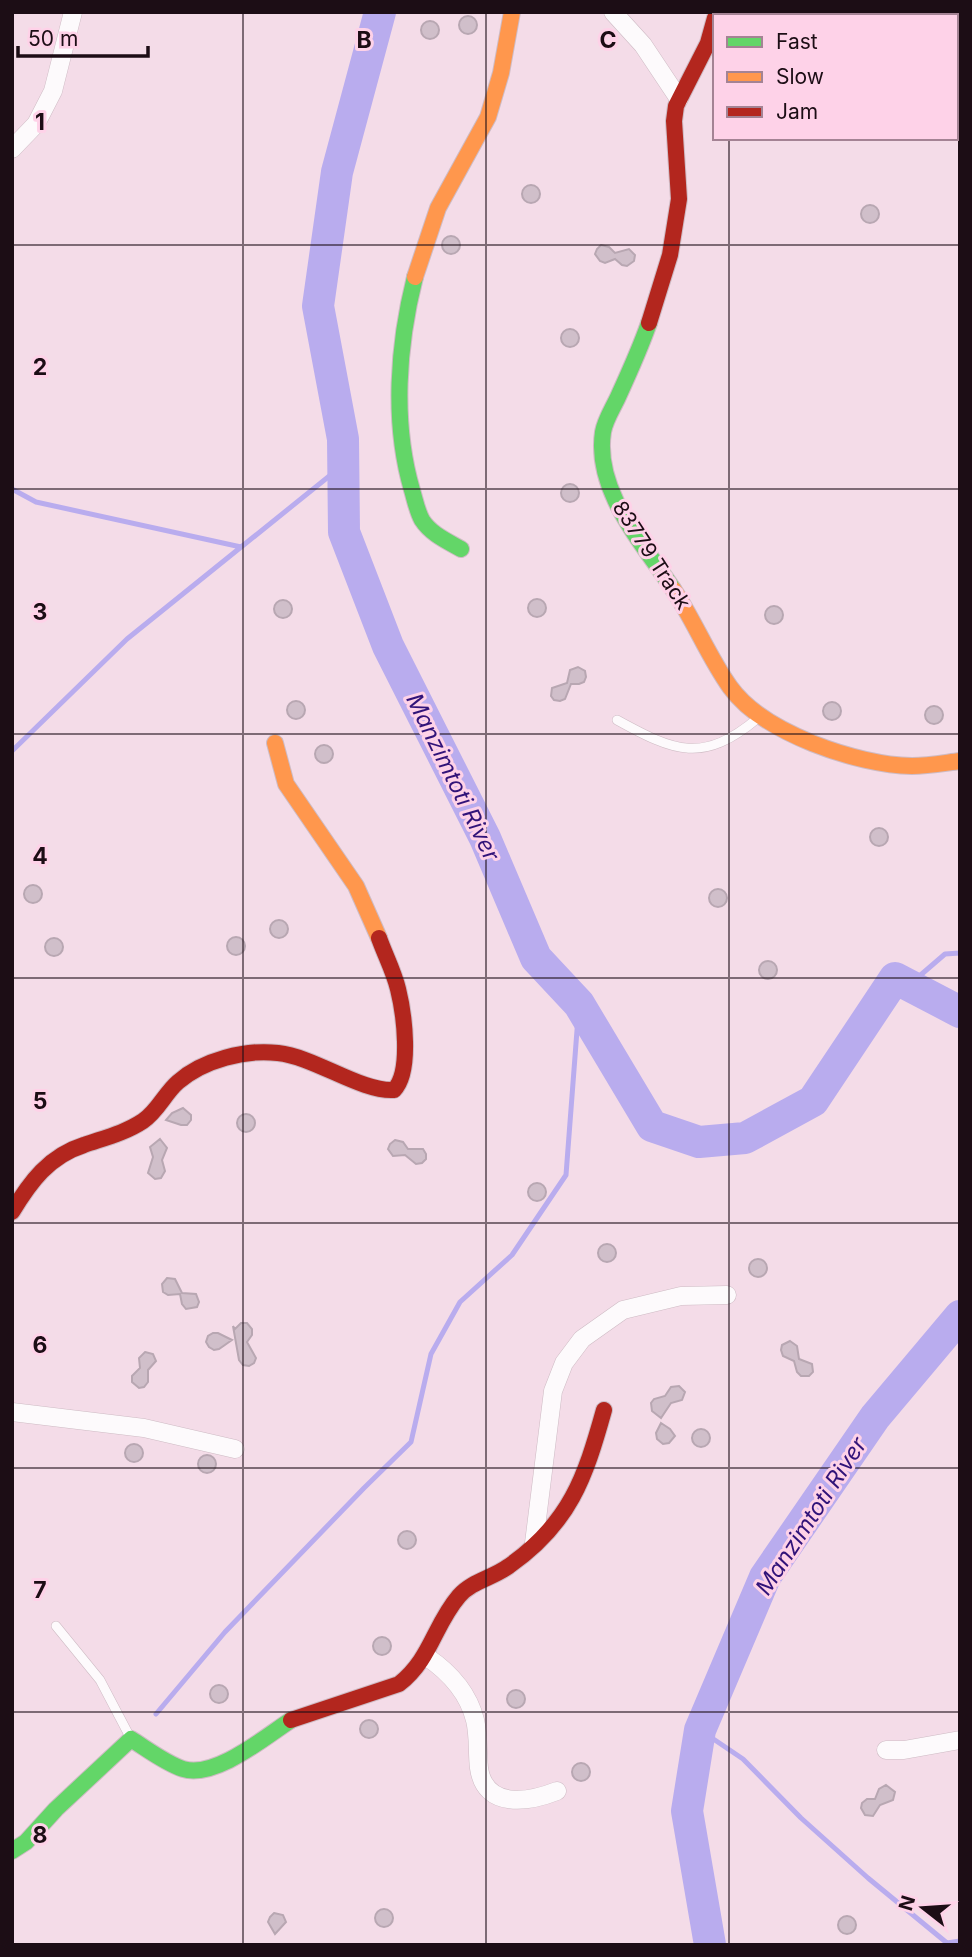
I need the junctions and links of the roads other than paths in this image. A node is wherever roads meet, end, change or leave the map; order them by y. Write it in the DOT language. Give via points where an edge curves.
graph roads {
  1 [pos="73,12"];
  2 [pos="512,12"];
  3 [pos="613,12"];
  4 [pos="713,23"];
  5 [pos="679,99"];
  6 [pos="12,149"];
  7 [pos="461,549"];
  8 [pos="760,716"];
  9 [pos="617,720"];
  10 [pos="275,743"];
  11 [pos="960,761"];
  12 [pos="12,1212"];
  13 [pos="727,1295"];
  14 [pos="604,1410"];
  15 [pos="12,1412"];
  16 [pos="234,1449"];
  17 [pos="534,1543"];
  18 [pos="56,1626"];
  19 [pos="427,1657"];
  20 [pos="131,1739"];
  21 [pos="960,1740"];
  22 [pos="886,1750"];
  23 [pos="557,1791"];
  24 [pos="12,1851"];
  1 -- 6 [label="street" via="52,91 37,124"];
  2 -- 7 [label="street" via="494,97 482,132 432,223 405,327 401,442 408,484 422,519 436,535"];
  3 -- 5 [label="street" via="643,45"];
  4 -- 5 [label="street, 83779 Track" via="708,43"];
  5 -- 8 [label="street, 83779 Track" via="674,121 680,199 670,255 640,350 603,430 603,460 606,481 621,510 688,611 730,687"];
  8 -- 9 [label="lane" via="738,734 714,746 694,749 676,748"];
  8 -- 11 [label="street, 83779 Track" via="816,744 877,763 914,766"];
  10 -- 12 [label="street" via="286,784 356,886 376,926 398,989 404,1038 399,1085 394,1090 380,1090 318,1065 268,1052 199,1066 178,1082 146,1119 53,1159"];
  13 -- 17 [label="street" via="681,1296 623,1310 582,1339 564,1363 553,1391"];
  14 -- 17 [label="street" via="577,1492"];
  15 -- 16 [label="street" via="144,1428"];
  17 -- 19 [label="street" via="507,1568 457,1598"];
  18 -- 20 [label="lane" via="100,1680"];
  19 -- 20 [label="street" via="399,1684 292,1719 204,1770 185,1770"];
  19 -- 23 [label="street" via="447,1672 468,1701 485,1787 499,1797 519,1801"];
  20 -- 24 [label="street"];
  21 -- 22 [label="street"];
}
